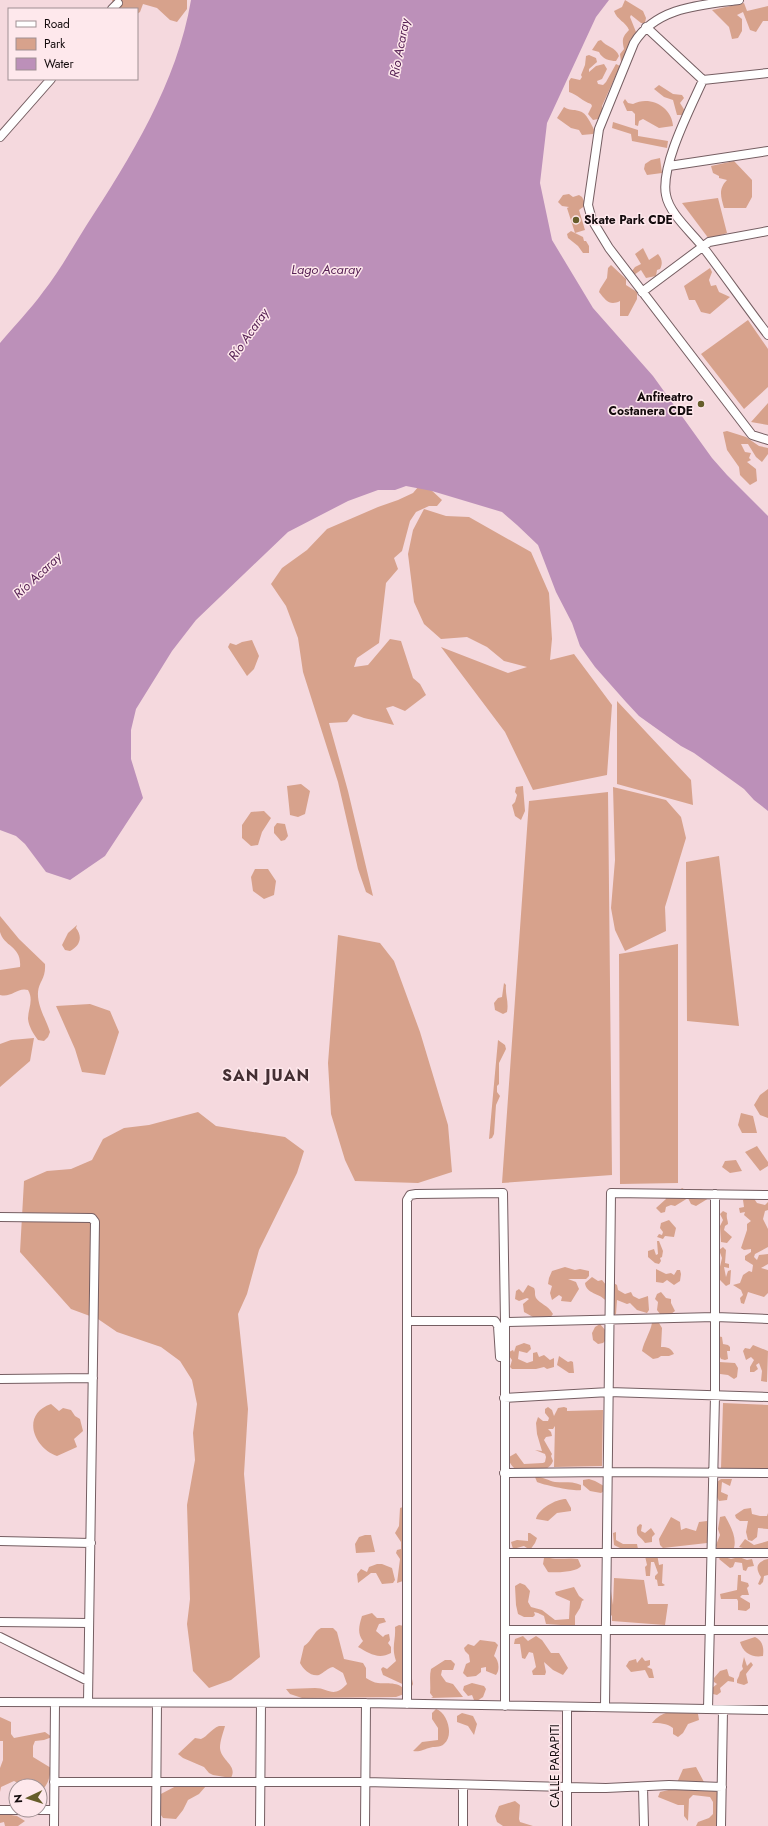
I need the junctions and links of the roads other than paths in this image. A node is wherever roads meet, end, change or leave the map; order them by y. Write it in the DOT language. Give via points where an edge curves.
graph roads {
  1 [pos="739,0"];
  2 [pos="646,27"];
  3 [pos="768,73"];
  4 [pos="50,80"];
  5 [pos="704,80"];
  6 [pos="0,137"];
  7 [pos="768,152"];
  8 [pos="669,166"];
  9 [pos="768,231"];
  10 [pos="702,247"];
  11 [pos="642,292"];
  12 [pos="768,336"];
  13 [pos="768,440"];
  14 [pos="715,1194"];
  15 [pos="768,1195"];
  16 [pos="0,1217"];
  17 [pos="715,1317"];
  18 [pos="610,1319"];
  19 [pos="768,1319"];
  20 [pos="407,1321"];
  21 [pos="505,1322"];
  22 [pos="93,1378"];
  23 [pos="0,1379"];
  24 [pos="504,1380"];
  25 [pos="609,1392"];
  26 [pos="715,1396"];
  27 [pos="768,1397"];
  28 [pos="504,1398"];
  29 [pos="608,1472"];
  30 [pos="712,1472"];
  31 [pos="504,1473"];
  32 [pos="768,1473"];
  33 [pos="0,1541"];
  34 [pos="91,1543"];
  35 [pos="711,1552"];
  36 [pos="505,1553"];
  37 [pos="607,1553"];
  38 [pos="768,1553"];
  39 [pos="0,1622"];
  40 [pos="89,1623"];
  41 [pos="606,1629"];
  42 [pos="505,1630"];
  43 [pos="709,1630"];
  44 [pos="768,1630"];
  45 [pos="0,1637"];
  46 [pos="88,1681"];
  47 [pos="0,1702"];
  48 [pos="88,1702"];
  49 [pos="55,1703"];
  50 [pos="157,1703"];
  51 [pos="261,1703"];
  52 [pos="366,1703"];
  53 [pos="407,1704"];
  54 [pos="506,1706"];
  55 [pos="567,1707"];
  56 [pos="605,1707"];
  57 [pos="708,1709"];
  58 [pos="723,1710"];
  59 [pos="768,1710"];
  60 [pos="54,1782"];
  61 [pos="261,1782"];
  62 [pos="365,1782"];
  63 [pos="156,1783"];
  64 [pos="463,1786"];
  65 [pos="567,1786"];
  66 [pos="643,1787"];
  67 [pos="722,1787"];
  68 [pos="0,1810"];
  69 [pos="54,1810"];
  70 [pos="54,1826"];
  71 [pos="156,1826"];
  72 [pos="260,1826"];
  73 [pos="365,1826"];
  74 [pos="463,1826"];
  75 [pos="567,1826"];
  76 [pos="644,1826"];
  77 [pos="721,1826"];
  1 -- 2 [label="street" via="687,8 669,14"];
  2 -- 5 [label="street"];
  2 -- 11 [label="street" via="634,43 599,129 588,205 592,220 600,234"];
  3 -- 5 [label="street"];
  4 -- 6 [label="street"];
  5 -- 8 [label="street" via="677,141"];
  7 -- 8 [label="street"];
  8 -- 10 [label="street" via="666,195 670,207"];
  9 -- 10 [label="street" via="728,237 709,242"];
  10 -- 11 [label="street"];
  10 -- 12 [label="street"];
  11 -- 13 [label="street" via="752,435"];
  14 -- 15 [label="street"];
  14 -- 17 [label="street"];
  14 -- 18 [label="street" via="611,1193"];
  16 -- 22 [label="street" via="92,1218 96,1222"];
  17 -- 18 [label="street"];
  17 -- 19 [label="street"];
  17 -- 26 [label="street"];
  18 -- 21 [label="street"];
  18 -- 25 [label="street"];
  20 -- 21 [label="street" via="407,1200 410,1195 503,1193"];
  20 -- 24 [label="street" via="495,1321 498,1326 500,1374"];
  20 -- 53 [label="street"];
  21 -- 24 [label="street"];
  22 -- 23 [label="street"];
  22 -- 34 [label="street"];
  24 -- 28 [label="street"];
  25 -- 26 [label="street"];
  25 -- 28 [label="street"];
  25 -- 29 [label="street"];
  26 -- 27 [label="street"];
  26 -- 30 [label="street"];
  28 -- 31 [label="street"];
  29 -- 30 [label="street"];
  29 -- 31 [label="street"];
  29 -- 37 [label="street"];
  30 -- 32 [label="street"];
  30 -- 35 [label="street"];
  31 -- 36 [label="street"];
  33 -- 34 [label="street"];
  34 -- 40 [label="street"];
  35 -- 37 [label="street"];
  35 -- 38 [label="street"];
  35 -- 43 [label="street"];
  36 -- 37 [label="street"];
  36 -- 42 [label="street"];
  37 -- 41 [label="street"];
  39 -- 40 [label="street"];
  40 -- 46 [label="street"];
  41 -- 42 [label="street"];
  41 -- 43 [label="street"];
  41 -- 56 [label="street"];
  42 -- 54 [label="street"];
  43 -- 44 [label="street"];
  43 -- 57 [label="street"];
  45 -- 46 [label="street"];
  46 -- 48 [label="street"];
  47 -- 49 [label="street"];
  48 -- 49 [label="street"];
  48 -- 50 [label="street"];
  49 -- 60 [label="street"];
  50 -- 51 [label="street"];
  50 -- 63 [label="street"];
  51 -- 52 [label="street"];
  51 -- 61 [label="street"];
  52 -- 53 [label="street"];
  52 -- 62 [label="street"];
  53 -- 54 [label="street"];
  54 -- 55 [label="street"];
  55 -- 56 [label="street"];
  55 -- 65 [label="street, CALLE PARAPITI"];
  56 -- 57 [label="street"];
  57 -- 58 [label="street"];
  58 -- 59 [label="street"];
  58 -- 67 [label="street"];
  60 -- 63 [label="street"];
  60 -- 69 [label="street"];
  61 -- 62 [label="street"];
  61 -- 63 [label="street"];
  61 -- 72 [label="street"];
  62 -- 64 [label="street"];
  62 -- 73 [label="street"];
  63 -- 71 [label="street"];
  64 -- 65 [label="street"];
  64 -- 74 [label="street"];
  65 -- 66 [label="street"];
  65 -- 75 [label="street, CALLE PARAPITI"];
  66 -- 67 [label="street"];
  66 -- 76 [label="street"];
  67 -- 77 [label="street"];
  68 -- 69 [label="street"];
  69 -- 70 [label="street"];
}
